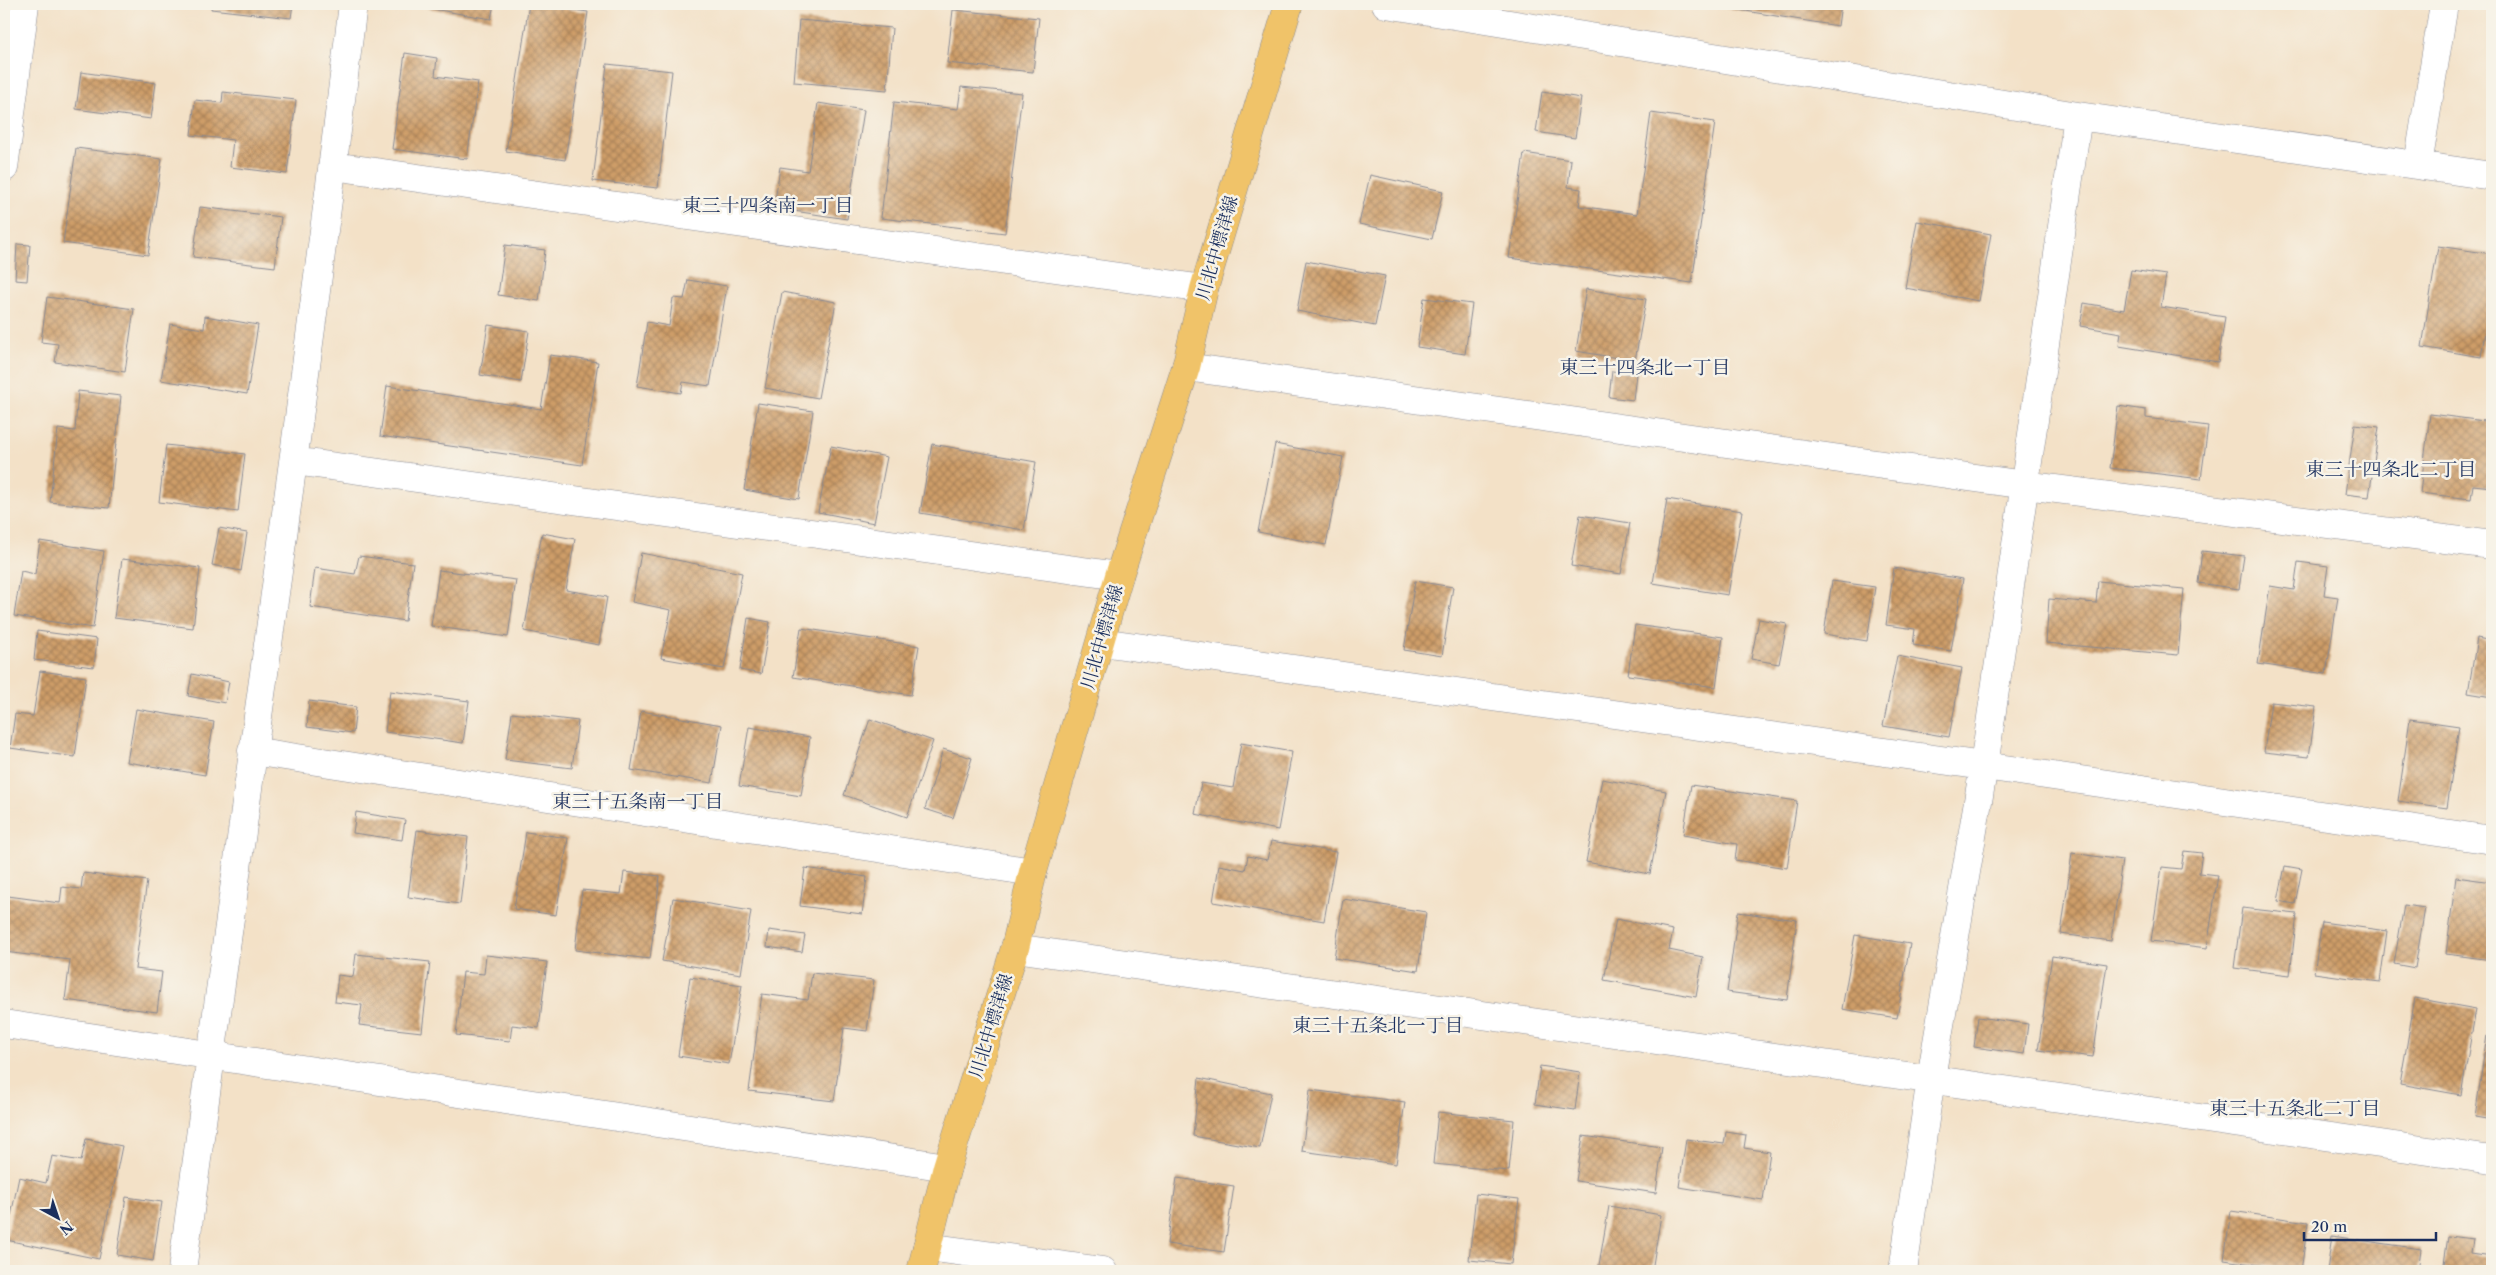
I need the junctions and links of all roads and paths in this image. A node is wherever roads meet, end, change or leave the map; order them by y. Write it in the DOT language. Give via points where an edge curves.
graph roads {
  1 [pos="25,4"];
  2 [pos="353,4"];
  3 [pos="1289,4"];
  4 [pos="1386,4"];
  5 [pos="2444,4"];
  6 [pos="2078,116"];
  7 [pos="2418,165"];
  8 [pos="333,166"];
  9 [pos="4,168"];
  10 [pos="2492,176"];
  11 [pos="1204,289"];
  12 [pos="1186,367"];
  13 [pos="294,461"];
  14 [pos="2025,485"];
  15 [pos="2492,545"];
  16 [pos="1119,576"];
  17 [pos="1101,642"];
  18 [pos="252,751"];
  19 [pos="1984,766"];
  20 [pos="2492,840"];
  21 [pos="1033,872"];
  22 [pos="1015,948"];
  23 [pos="4,1024"];
  24 [pos="211,1056"];
  25 [pos="1931,1078"];
  26 [pos="2492,1160"];
  27 [pos="947,1168"];
  28 [pos="924,1259"];
  29 [pos="182,1271"];
  30 [pos="1102,1271"];
  31 [pos="1903,1271"];
  1 -- 9 [label="street"];
  2 -- 8 [label="street"];
  3 -- 11 [label="main road, 川北中標津線"];
  4 -- 6 [label="street"];
  5 -- 7 [label="street"];
  6 -- 7 [label="street"];
  6 -- 14 [label="street"];
  7 -- 10 [label="street"];
  8 -- 11 [label="street"];
  8 -- 13 [label="street"];
  11 -- 12 [label="main road, 川北中標津線"];
  12 -- 14 [label="street"];
  12 -- 16 [label="main road, 川北中標津線"];
  13 -- 16 [label="street"];
  13 -- 18 [label="street"];
  14 -- 15 [label="street"];
  14 -- 19 [label="street"];
  16 -- 17 [label="main road, 川北中標津線"];
  17 -- 19 [label="street"];
  17 -- 21 [label="main road, 川北中標津線"];
  18 -- 21 [label="street"];
  18 -- 24 [label="street"];
  19 -- 20 [label="street"];
  19 -- 25 [label="street"];
  21 -- 22 [label="main road, 川北中標津線"];
  22 -- 25 [label="street"];
  22 -- 27 [label="main road, 川北中標津線"];
  23 -- 24 [label="street"];
  24 -- 27 [label="street"];
  24 -- 29 [label="street"];
  25 -- 26 [label="street"];
  25 -- 31 [label="street"];
  27 -- 28 [label="main road, 川北中標津線"];
  28 -- 30 [label="street"];
}
